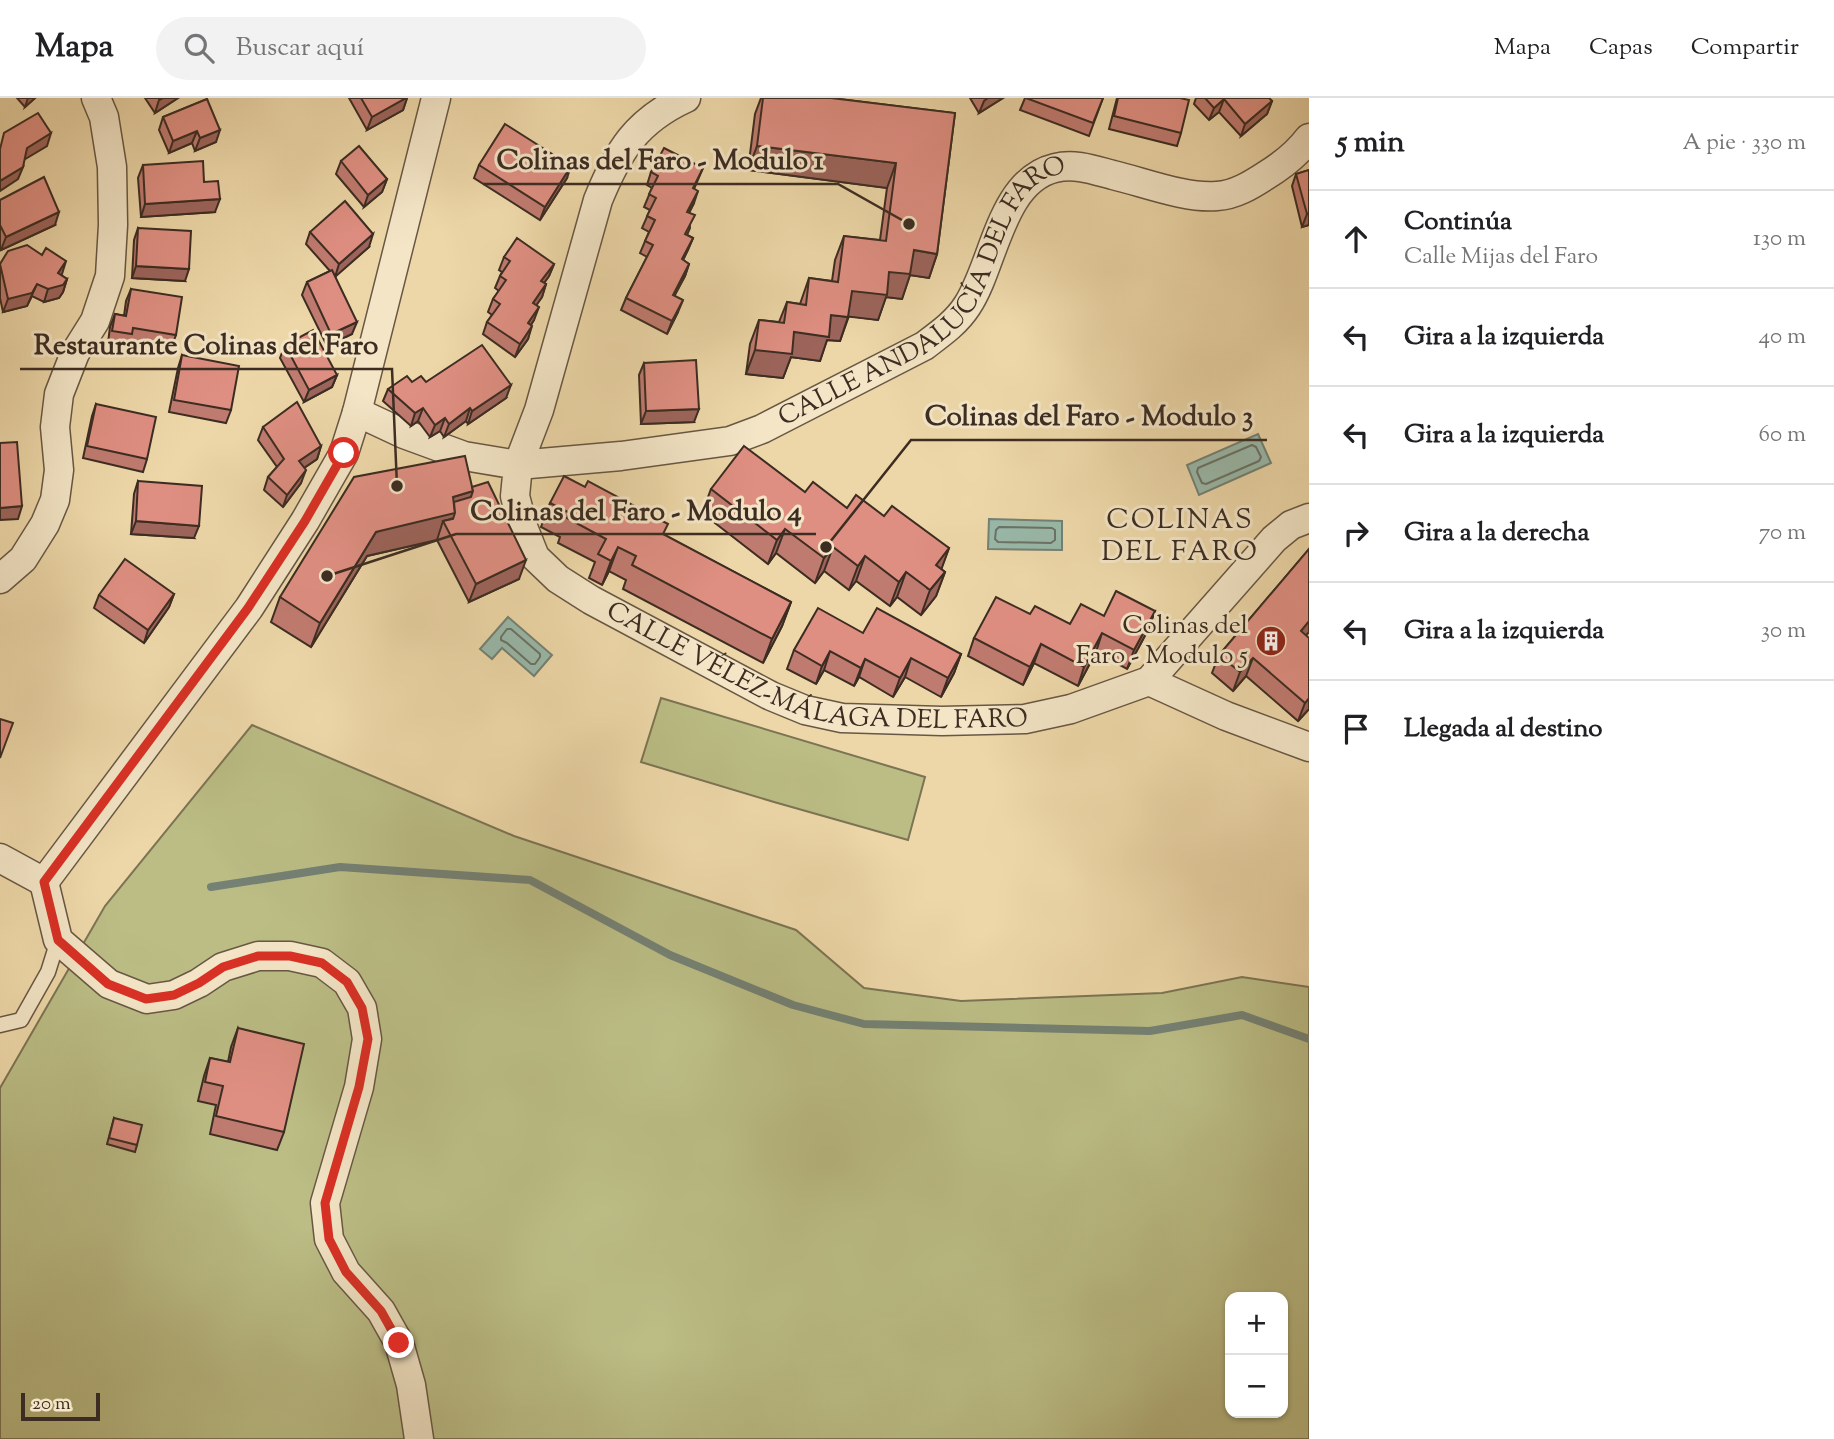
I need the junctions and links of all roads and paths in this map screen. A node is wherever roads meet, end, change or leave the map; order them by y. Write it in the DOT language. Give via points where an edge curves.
graph roads {
  1 [pos="96,98"];
  2 [pos="436,98"];
  3 [pos="686,98"];
  4 [pos="1309,138"];
  5 [pos="357,411"];
  6 [pos="518,465"];
  7 [pos="1309,518"];
  8 [pos="0,579"];
  9 [pos="1149,681"];
  10 [pos="1309,747"];
  11 [pos="0,858"];
  12 [pos="44,882"];
  13 [pos="58,940"];
  14 [pos="0,1025"];
  15 [pos="419,1439"];
  1 -- 8 [label="street" via="104,117 112,167 110,276 95,321 75,352 58,394 55,427 60,470 55,500 23,559"];
  2 -- 5 [label="street"];
  3 -- 6 [label="street, CALLE VÉLEZ-MÁLAGA DEL FARO" via="641,125 608,174 539,410"];
  4 -- 6 [label="street, CALLE ANDALUCÍA DEL FARO" via="1284,164 1244,189 1218,196 1191,195 1079,166 1035,176 1010,208 967,307 924,346 730,441"];
  5 -- 6 [label="street" via="464,456"];
  5 -- 12 [label="street" via="344,453 248,608"];
  6 -- 9 [label="street, CALLE VÉLEZ-MÁLAGA DEL FARO" via="515,496 523,527 535,557 558,579 771,696 805,710 842,718 1025,719 1071,709"];
  7 -- 9 [label="street, CALLE VÉLEZ-MÁLAGA DEL FARO" via="1274,538"];
  9 -- 10 [label="street"];
  11 -- 12 [label="street"];
  12 -- 13 [label="street"];
  13 -- 14 [label="lane" via="48,972 21,1020"];
  13 -- 15 [label="street" via="108,984 146,999 174,995 223,967 258,956 322,963 347,982 362,1008 368,1039 325,1203 329,1239 346,1272 381,1311 399,1343"];
}
